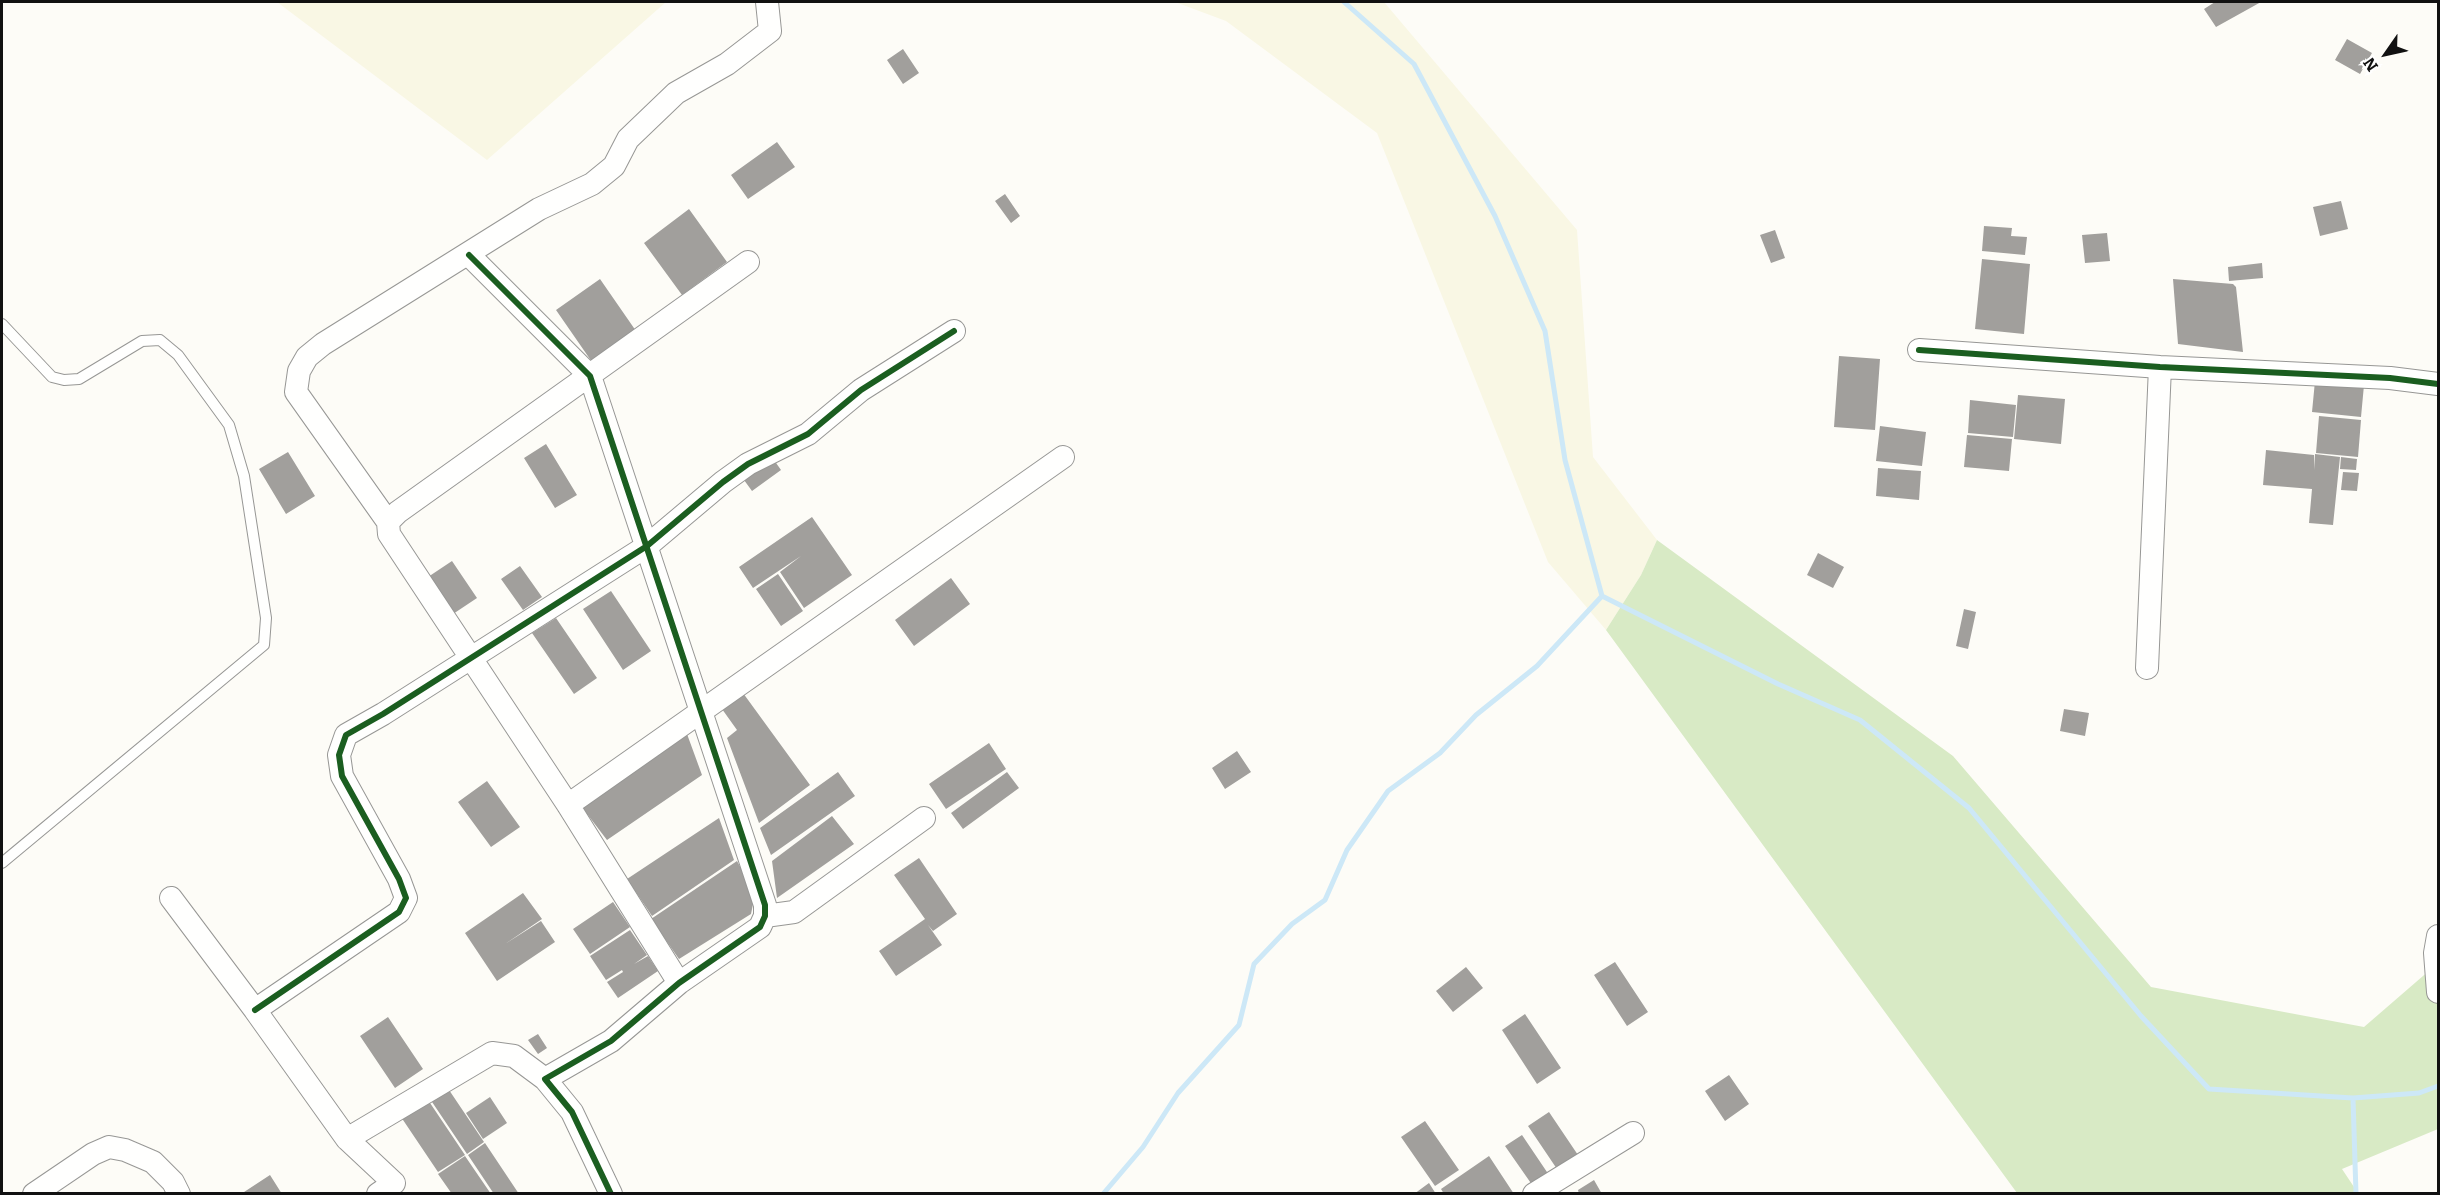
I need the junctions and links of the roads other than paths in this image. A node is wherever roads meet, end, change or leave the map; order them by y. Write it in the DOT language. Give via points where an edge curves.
graph roads {
  1 [pos="767,2"];
  2 [pos="469,255"];
  3 [pos="748,262"];
  4 [pos="2,324"];
  5 [pos="954,331"];
  6 [pos="1919,350"];
  7 [pos="2160,367"];
  8 [pos="590,376"];
  9 [pos="2439,384"];
  10 [pos="1063,457"];
  11 [pos="388,522"];
  12 [pos="647,546"];
  13 [pos="470,657"];
  14 [pos="2147,668"];
  15 [pos="702,712"];
  16 [pos="568,805"];
  17 [pos="924,818"];
  18 [pos="2,863"];
  19 [pos="171,898"];
  20 [pos="765,916"];
  21 [pos="2439,936"];
  22 [pos="679,983"];
  23 [pos="2438,993"];
  24 [pos="255,1010"];
  25 [pos="545,1079"];
  26 [pos="1633,1133"];
  27 [pos="347,1139"];
  28 [pos="391,1190"];
  29 [pos="33,1194"];
  30 [pos="179,1194"];
  31 [pos="611,1194"];
  32 [pos="1534,1194"];
  1 -- 2 [label="street" via="770,31 726,64 676,93 628,139 614,166 592,184 539,209"];
  2 -- 8 [label="street"];
  2 -- 11 [label="street" via="323,344 299,371 296,392"];
  3 -- 8 [label="street"];
  4 -- 18 [label="lane" via="52,377 64,380 79,379 142,341 160,340 178,356 229,425 244,476 266,618 264,645"];
  5 -- 12 [label="street" via="861,390 808,434 748,464"];
  6 -- 7 [label="street"];
  7 -- 9 [label="street" via="2390,378"];
  7 -- 14 [label="street"];
  8 -- 11 [label="street"];
  8 -- 12 [label="street"];
  10 -- 15 [label="street"];
  11 -- 13 [label="street" via="389,534"];
  12 -- 13 [label="street"];
  12 -- 15 [label="street"];
  13 -- 16 [label="street"];
  13 -- 24 [label="street" via="346,735 339,755 342,776 399,879 406,898 399,912"];
  15 -- 16 [label="street"];
  15 -- 20 [label="street" via="765,905"];
  16 -- 22 [label="street"];
  17 -- 20 [label="street" via="794,912"];
  19 -- 24 [label="street"];
  20 -- 22 [label="street" via="760,927"];
  21 -- 23 [label="street" via="2435,954"];
  22 -- 25 [label="street" via="611,1041"];
  24 -- 27 [label="street"];
  25 -- 27 [label="street" via="514,1056 492,1053"];
  25 -- 31 [label="street" via="572,1112"];
  26 -- 32 [label="street"];
  27 -- 28 [label="street"];
  29 -- 30 [label="street" via="109,1147 153,1162"];
}
